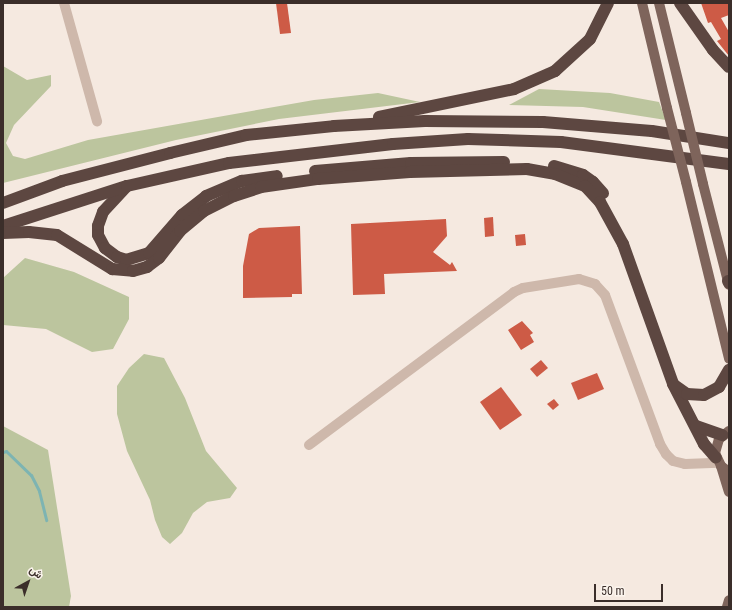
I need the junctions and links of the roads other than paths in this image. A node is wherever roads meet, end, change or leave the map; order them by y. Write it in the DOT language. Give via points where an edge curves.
graph roads {
  1 [pos="64,3"];
  2 [pos="608,3"];
  3 [pos="642,3"];
  4 [pos="659,3"];
  5 [pos="680,3"];
  6 [pos="729,67"];
  7 [pos="97,121"];
  8 [pos="334,126"];
  9 [pos="729,143"];
  10 [pos="704,160"];
  11 [pos="729,164"];
  12 [pos="729,171"];
  13 [pos="127,186"];
  14 [pos="3,203"];
  15 [pos="3,226"];
  16 [pos="3,233"];
  17 [pos="623,244"];
  18 [pos="729,283"];
  19 [pos="729,359"];
  20 [pos="729,370"];
  21 [pos="673,384"];
  22 [pos="696,426"];
  23 [pos="726,433"];
  24 [pos="308,445"];
  25 [pos="721,465"];
  26 [pos="729,492"];
  27 [pos="729,600"];
  28 [pos="727,607"];
  1 -- 7 [label="street"];
  2 -- 8 [label="highway" via="590,39 555,71 535,81 514,89"];
  3 -- 19 [label="main road, bridge"];
  4 -- 18 [label="main road, bridge"];
  5 -- 6 [label="highway" via="704,38"];
  8 -- 9 [label="highway" via="425,121 543,122 652,131"];
  8 -- 14 [label="highway" via="246,135 185,149 62,181"];
  10 -- 11 [label="highway"];
  10 -- 12 [label="highway"];
  10 -- 13 [label="highway" via="561,142 468,139 393,144 229,163"];
  13 -- 15 [label="highway"];
  13 -- 17 [label="highway" via="103,212 98,226 98,235 105,248 126,260 150,253 182,215 206,196 242,182 345,167 411,163 536,162 577,173 601,190 620,226"];
  16 -- 17 [label="highway" via="57,235 112,269 133,271 147,267 159,258 180,230 204,211 234,196 261,187 376,174 522,169 555,174 589,189 600,202"];
  17 -- 21 [label="highway"];
  20 -- 21 [label="highway" via="719,387 704,395 687,394"];
  21 -- 22 [label="highway"];
  22 -- 23 [label="highway"];
  22 -- 25 [label="highway" via="704,444"];
  23 -- 25 [label="main road" via="715,448"];
  24 -- 25 [label="street" via="514,292 575,278 595,284 604,295 666,454 673,461 686,464"];
  25 -- 26 [label="main road"];
  27 -- 28 [label="main road"];
}
